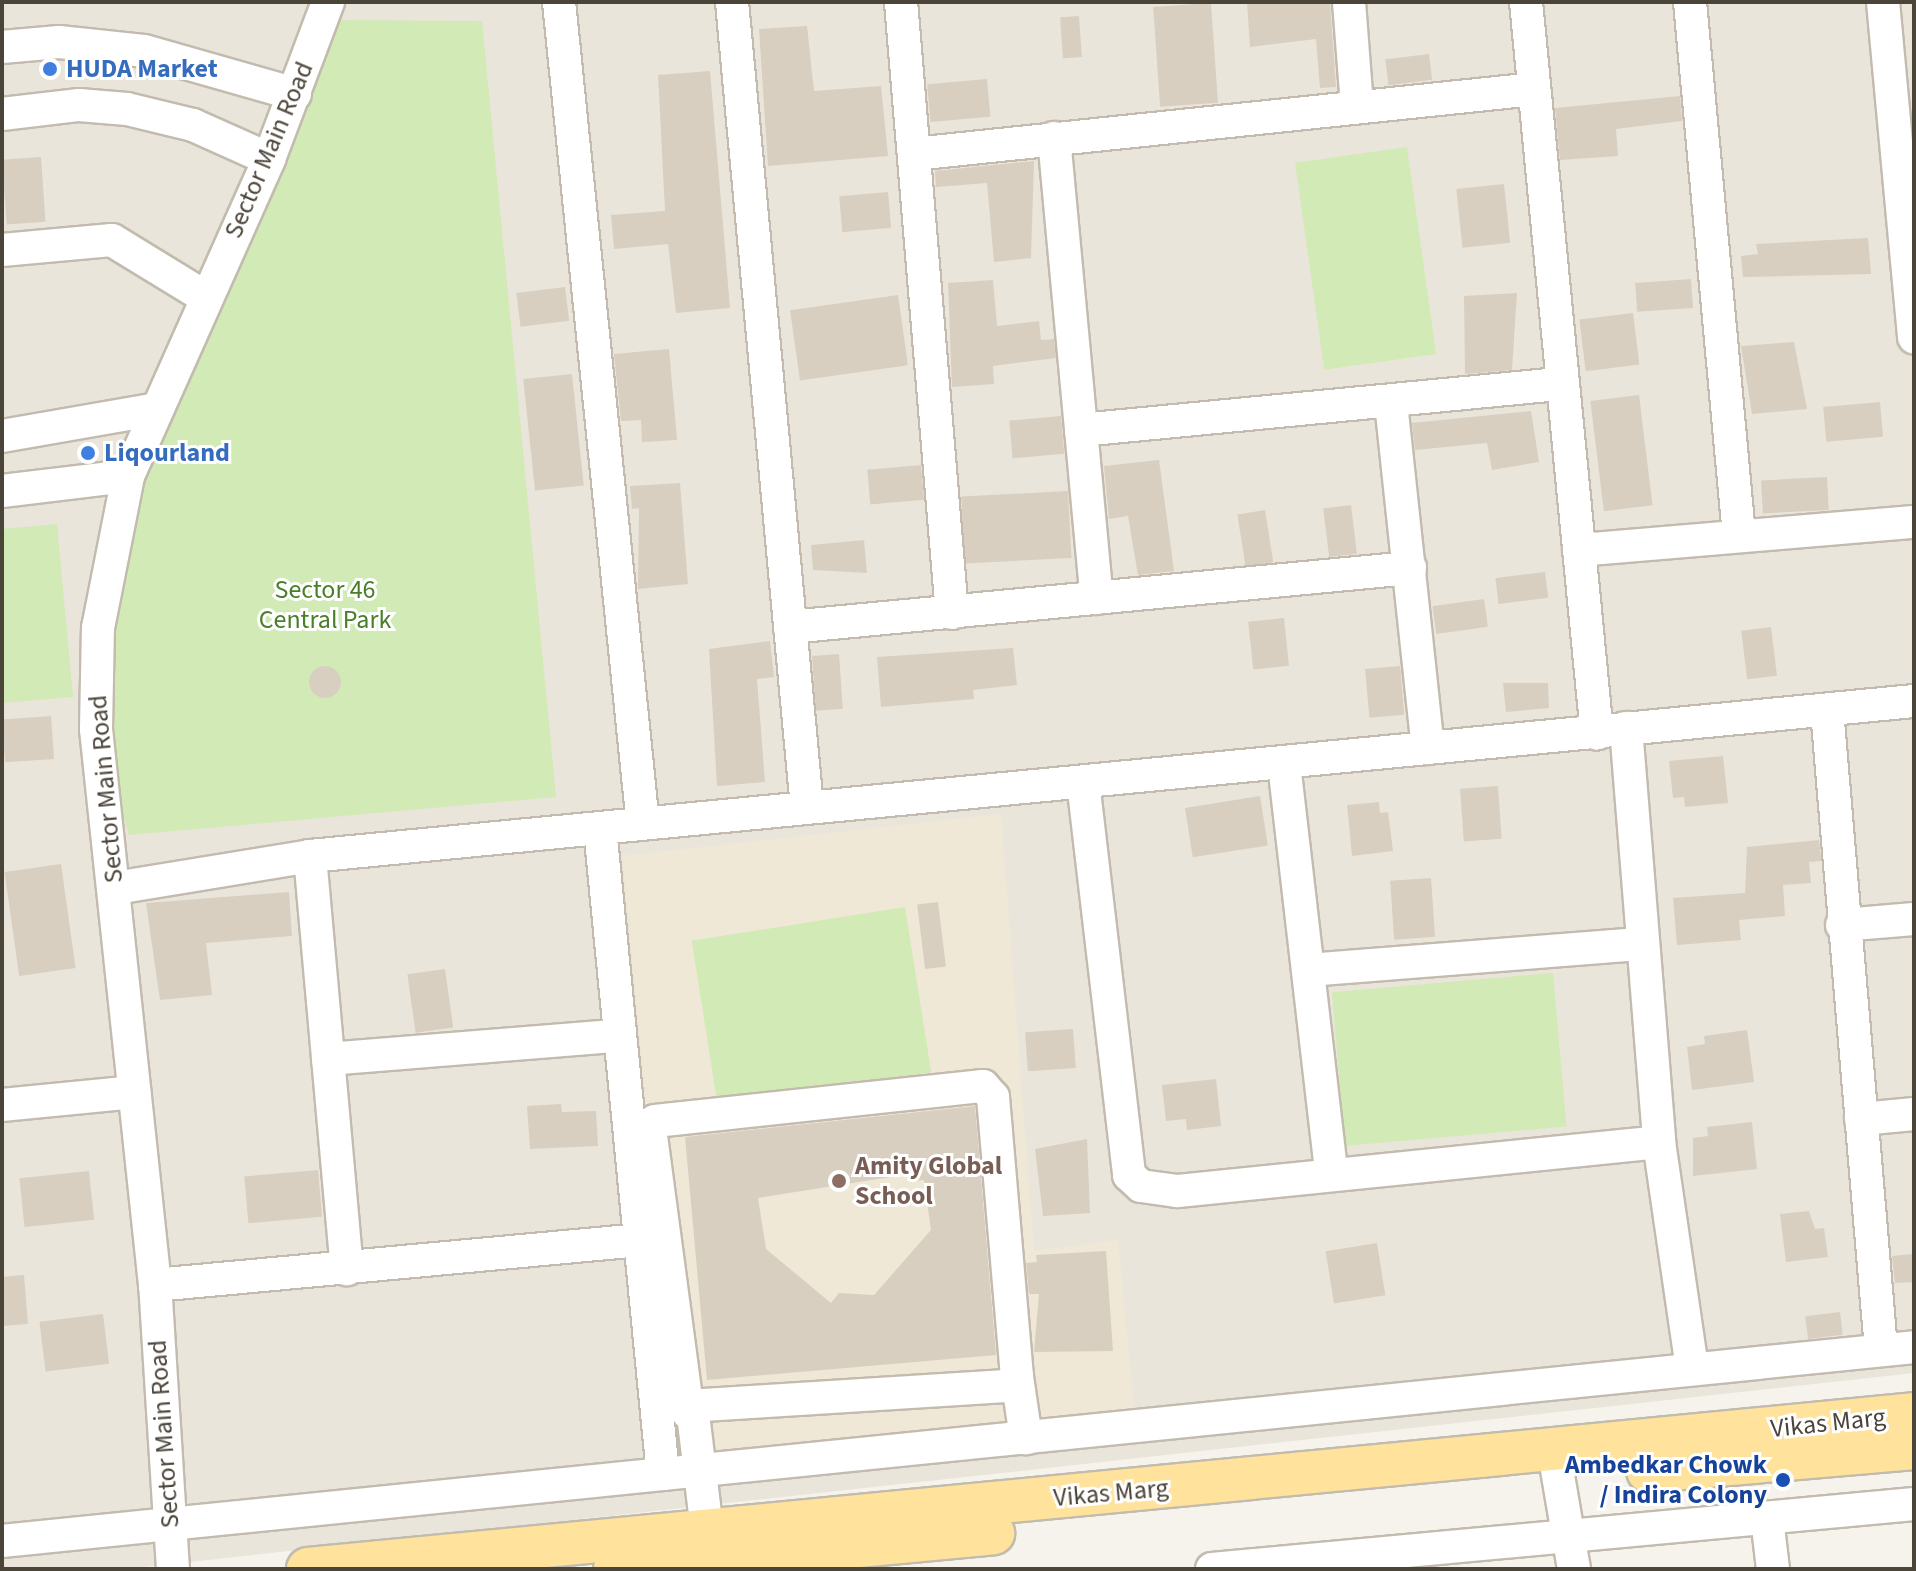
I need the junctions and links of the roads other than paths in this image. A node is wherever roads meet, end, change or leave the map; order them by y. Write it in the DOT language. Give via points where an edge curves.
graph roads {
  1 [pos="328,2"];
  2 [pos="559,2"];
  3 [pos="732,2"];
  4 [pos="901,2"];
  5 [pos="1349,2"];
  6 [pos="1526,2"];
  7 [pos="1690,2"];
  8 [pos="1883,2"];
  9 [pos="2,47"];
  10 [pos="1534,89"];
  11 [pos="295,94"];
  12 [pos="1903,102"];
  13 [pos="1357,107"];
  14 [pos="2,114"];
  15 [pos="1054,138"];
  16 [pos="914,154"];
  17 [pos="269,159"];
  18 [pos="2,250"];
  19 [pos="205,297"];
  20 [pos="1912,298"];
  21 [pos="1914,338"];
  22 [pos="1563,384"];
  23 [pos="1391,403"];
  24 [pos="156,409"];
  25 [pos="1081,430"];
  26 [pos="2,436"];
  27 [pos="128,476"];
  28 [pos="2,491"];
  29 [pos="1914,522"];
  30 [pos="1739,535"];
  31 [pos="1579,550"];
  32 [pos="1410,568"];
  33 [pos="1097,598"];
  34 [pos="952,613"];
  35 [pos="790,627"];
  36 [pos="1914,701"];
  37 [pos="1827,710"];
  38 [pos="1612,731"];
  39 [pos="1428,748"];
  40 [pos="1284,764"];
  41 [pos="1083,782"];
  42 [pos="807,808"];
  43 [pos="643,824"];
  44 [pos="600,828"];
  45 [pos="310,856"];
  46 [pos="115,888"];
  47 [pos="1914,919"];
  48 [pos="1842,925"];
  49 [pos="1639,944"];
  50 [pos="1308,970"];
  51 [pos="616,1036"];
  52 [pos="328,1059"];
  53 [pos="134,1092"];
  54 [pos="2,1105"];
  55 [pos="1914,1114"];
  56 [pos="1861,1119"];
  57 [pos="1659,1142"];
  58 [pos="1331,1172"];
  59 [pos="636,1240"];
  60 [pos="347,1269"];
  61 [pos="155,1285"];
  62 [pos="1914,1347"];
  63 [pos="1881,1349"];
  64 [pos="1692,1369"];
  65 [pos="1017,1377"];
  66 [pos="688,1413"];
  67 [pos="1914,1414"];
  68 [pos="1026,1438"];
  69 [pos="1914,1448"];
  70 [pos="1555,1465"];
  71 [pos="697,1470"];
  72 [pos="663,1474"];
  73 [pos="1914,1504"];
  74 [pos="1767,1518"];
  75 [pos="169,1524"];
  76 [pos="707,1530"];
  77 [pos="1569,1532"];
  78 [pos="2,1541"];
  79 [pos="173,1569"];
  80 [pos="308,1569"];
  81 [pos="615,1569"];
  82 [pos="1212,1569"];
  83 [pos="1574,1569"];
  84 [pos="1773,1569"];
  1 -- 11 [label="street, Sector Main Road"];
  2 -- 43 [label="street"];
  3 -- 35 [label="street"];
  4 -- 16 [label="street"];
  5 -- 13 [label="street"];
  6 -- 10 [label="street"];
  7 -- 30 [label="street"];
  8 -- 12 [label="street"];
  9 -- 11 [label="street" via="59,42 144,51"];
  10 -- 13 [label="street"];
  10 -- 22 [label="street"];
  11 -- 17 [label="street, Sector Main Road"];
  12 -- 20 [label="street"];
  13 -- 15 [label="street"];
  14 -- 17 [label="street" via="79,105 127,109 193,125"];
  15 -- 16 [label="street"];
  15 -- 25 [label="street"];
  16 -- 34 [label="street"];
  17 -- 19 [label="street, Sector Main Road"];
  18 -- 19 [label="street" via="112,240"];
  19 -- 24 [label="street, Sector Main Road"];
  20 -- 21 [label="street"];
  22 -- 23 [label="street"];
  22 -- 31 [label="street"];
  23 -- 25 [label="street"];
  23 -- 32 [label="street"];
  24 -- 26 [label="street"];
  24 -- 27 [label="street, Sector Main Road"];
  25 -- 33 [label="street"];
  27 -- 28 [label="street"];
  27 -- 46 [label="street, Sector Main Road" via="98,628 96,729"];
  29 -- 30 [label="street"];
  30 -- 31 [label="street"];
  31 -- 38 [label="street"];
  32 -- 33 [label="street"];
  32 -- 39 [label="street"];
  33 -- 34 [label="street"];
  34 -- 35 [label="street"];
  35 -- 42 [label="street"];
  36 -- 37 [label="street"];
  37 -- 38 [label="street"];
  37 -- 48 [label="street"];
  38 -- 39 [label="street"];
  38 -- 49 [label="street"];
  39 -- 40 [label="street"];
  40 -- 41 [label="street"];
  40 -- 50 [label="street"];
  41 -- 42 [label="street"];
  41 -- 58 [label="street" via="1129,1175 1158,1192"];
  42 -- 43 [label="street"];
  43 -- 44 [label="street"];
  44 -- 45 [label="street"];
  44 -- 51 [label="street"];
  45 -- 46 [label="street"];
  45 -- 52 [label="street"];
  46 -- 53 [label="street, Sector Main Road"];
  47 -- 48 [label="street"];
  48 -- 56 [label="street"];
  49 -- 50 [label="street"];
  49 -- 57 [label="street"];
  50 -- 58 [label="street"];
  51 -- 52 [label="street"];
  51 -- 59 [label="street"];
  52 -- 60 [label="street"];
  53 -- 54 [label="street"];
  53 -- 61 [label="street, Sector Main Road"];
  55 -- 56 [label="street"];
  56 -- 63 [label="street"];
  57 -- 58 [label="street"];
  57 -- 64 [label="street"];
  59 -- 60 [label="street"];
  59 -- 72 [label="street"];
  60 -- 61 [label="street"];
  61 -- 75 [label="street, Sector Main Road"];
  62 -- 63 [label="street"];
  63 -- 64 [label="street"];
  64 -- 68 [label="street"];
  65 -- 66 [label="street" via="1006,1386 702,1404"];
  65 -- 66 [label="street" via="993,1097 973,1081 655,1121 650,1130"];
  65 -- 68 [label="street"];
  66 -- 71 [label="street"];
  67 -- 70 [label="main road, Vikas Marg"];
  68 -- 71 [label="street"];
  69 -- 70 [label="main road, Vikas Marg"];
  70 -- 76 [label="main road, Vikas Marg"];
  70 -- 77 [label="street"];
  70 -- 81 [label="main road, Vikas Marg"];
  71 -- 72 [label="street"];
  71 -- 76 [label="street"];
  72 -- 75 [label="street"];
  73 -- 74 [label="street"];
  74 -- 77 [label="street"];
  74 -- 84 [label="street"];
  75 -- 78 [label="street"];
  75 -- 79 [label="street, Sector Main Road"];
  76 -- 80 [label="main road, Vikas Marg"];
  77 -- 82 [label="street"];
  77 -- 83 [label="street"];
}
